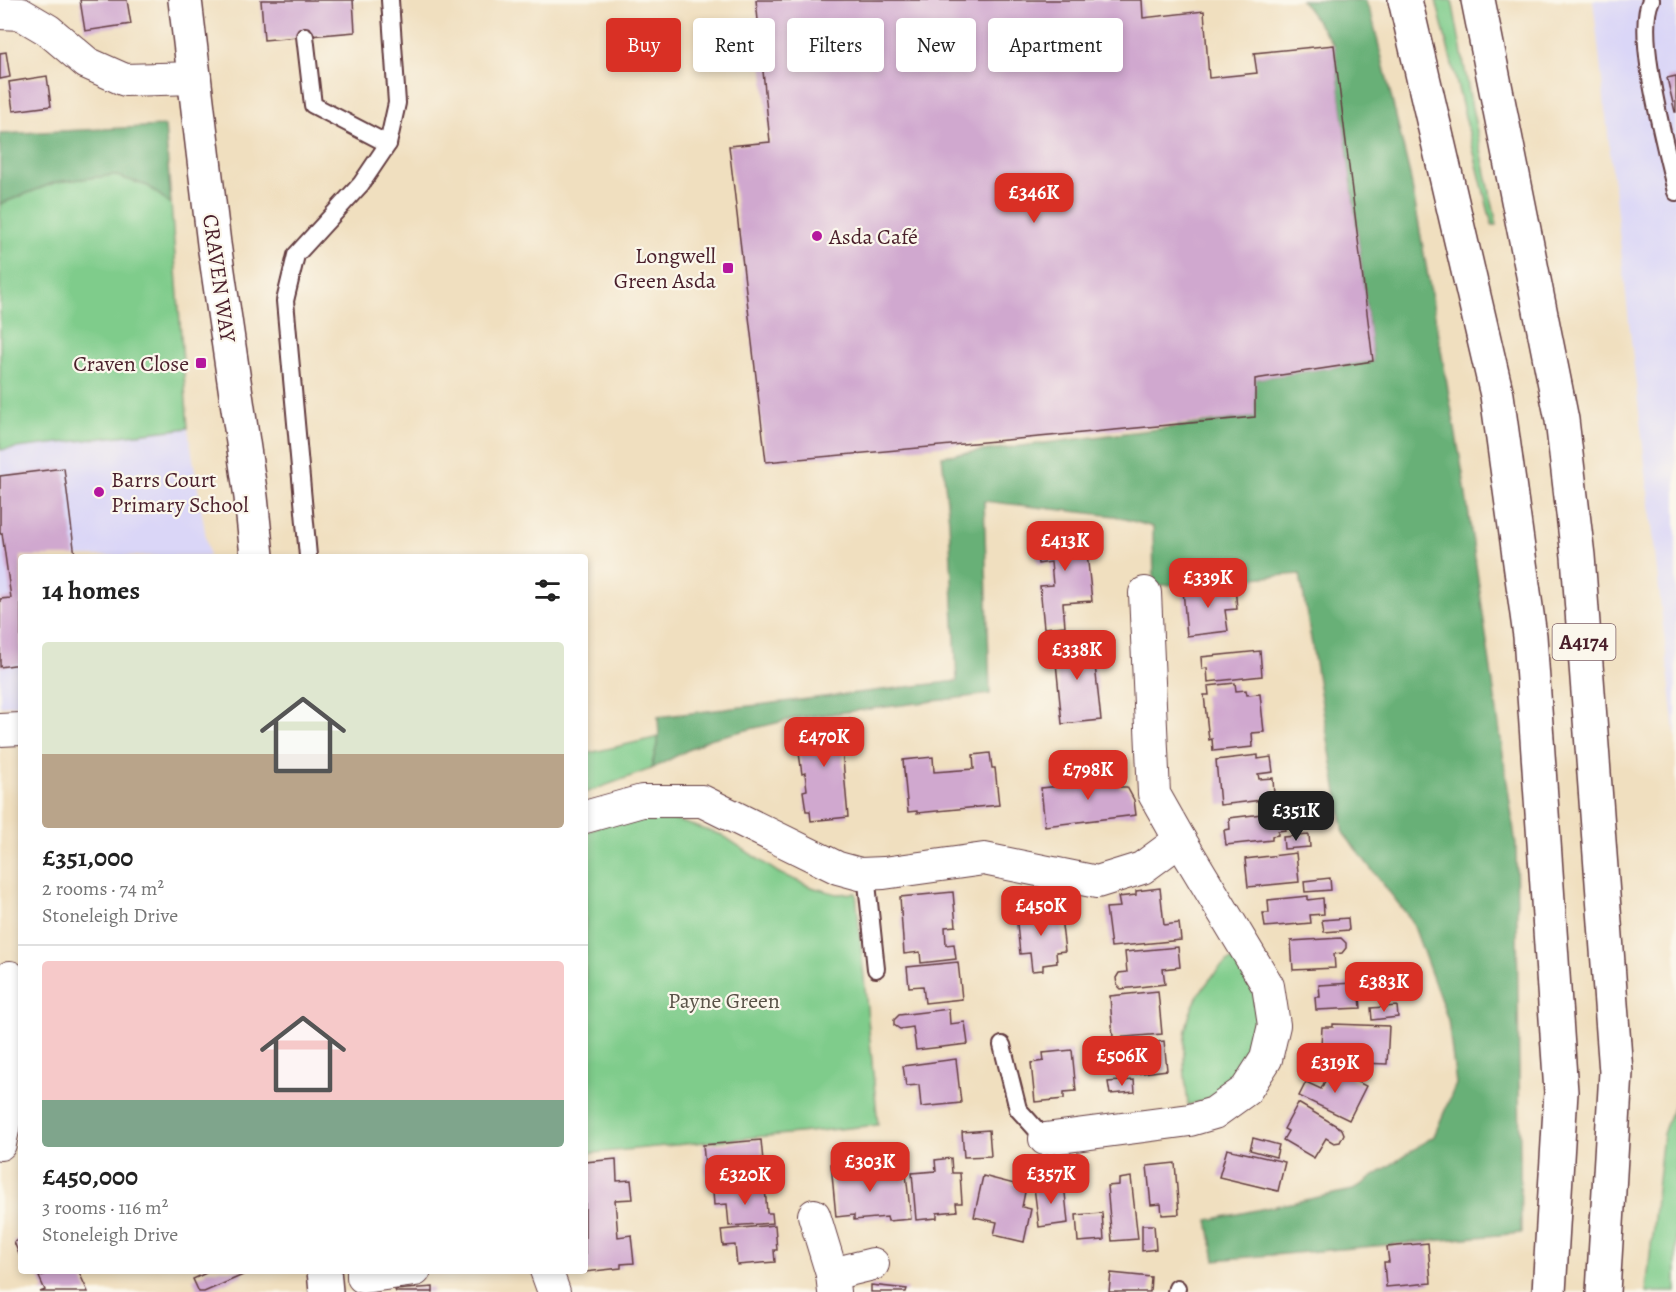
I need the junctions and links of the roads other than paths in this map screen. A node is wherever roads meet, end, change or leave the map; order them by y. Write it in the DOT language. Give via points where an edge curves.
graph roads {
  1 [pos="185,0"];
  2 [pos="390,0"];
  3 [pos="1405,0"];
  4 [pos="1478,0"];
  5 [pos="1646,5"];
  6 [pos="0,13"];
  7 [pos="305,36"];
  8 [pos="195,78"];
  9 [pos="388,144"];
  10 [pos="1676,192"];
  11 [pos="257,554"];
  12 [pos="308,554"];
  13 [pos="1145,592"];
  14 [pos="18,729"];
  15 [pos="0,730"];
  16 [pos="588,816"];
  17 [pos="1180,840"];
  18 [pos="866,874"];
  19 [pos="876,969"];
  20 [pos="10,977"];
  21 [pos="1002,1045"];
  22 [pos="15,1073"];
  23 [pos="1046,1139"];
  24 [pos="0,1144"];
  25 [pos="814,1215"];
  26 [pos="873,1263"];
  27 [pos="324,1274"];
  28 [pos="363,1274"];
  29 [pos="386,1274"];
  30 [pos="547,1274"];
  31 [pos="833,1283"];
  32 [pos="326,1292"];
  33 [pos="554,1292"];
  34 [pos="1549,1292"];
  35 [pos="1603,1292"];
  1 -- 8 [label="main road, CRAVEN WAY"];
  2 -- 9 [label="lane" via="397,103"];
  3 -- 34 [label="main road, A4174" via="1497,395 1530,636 1561,1092"];
  4 -- 35 [label="main road, A4174" via="1562,420 1578,556 1616,1071"];
  5 -- 10 [label="lane" via="1649,65"];
  6 -- 8 [label="street" via="21,14 48,30 87,63 125,80"];
  7 -- 9 [label="lane" via="313,105"];
  8 -- 11 [label="main road, CRAVEN WAY"];
  9 -- 12 [label="lane" via="361,184 296,255 285,301"];
  13 -- 17 [label="street" via="1154,794"];
  14 -- 15 [label="street"];
  16 -- 18 [label="street" via="642,801 702,801 838,868"];
  17 -- 18 [label="street" via="1142,868 1097,882 984,859"];
  17 -- 23 [label="street" via="1268,986 1274,1025 1266,1059 1246,1090 1214,1113 1190,1120"];
  18 -- 19 [label="lane"];
  20 -- 22 [label="street"];
  21 -- 23 [label="lane" via="1018,1109"];
  22 -- 24 [label="street"];
  25 -- 31 [label="street"];
  26 -- 31 [label="street"];
  27 -- 32 [label="main road"];
  28 -- 29 [label="street"];
  30 -- 33 [label="street"];
}
